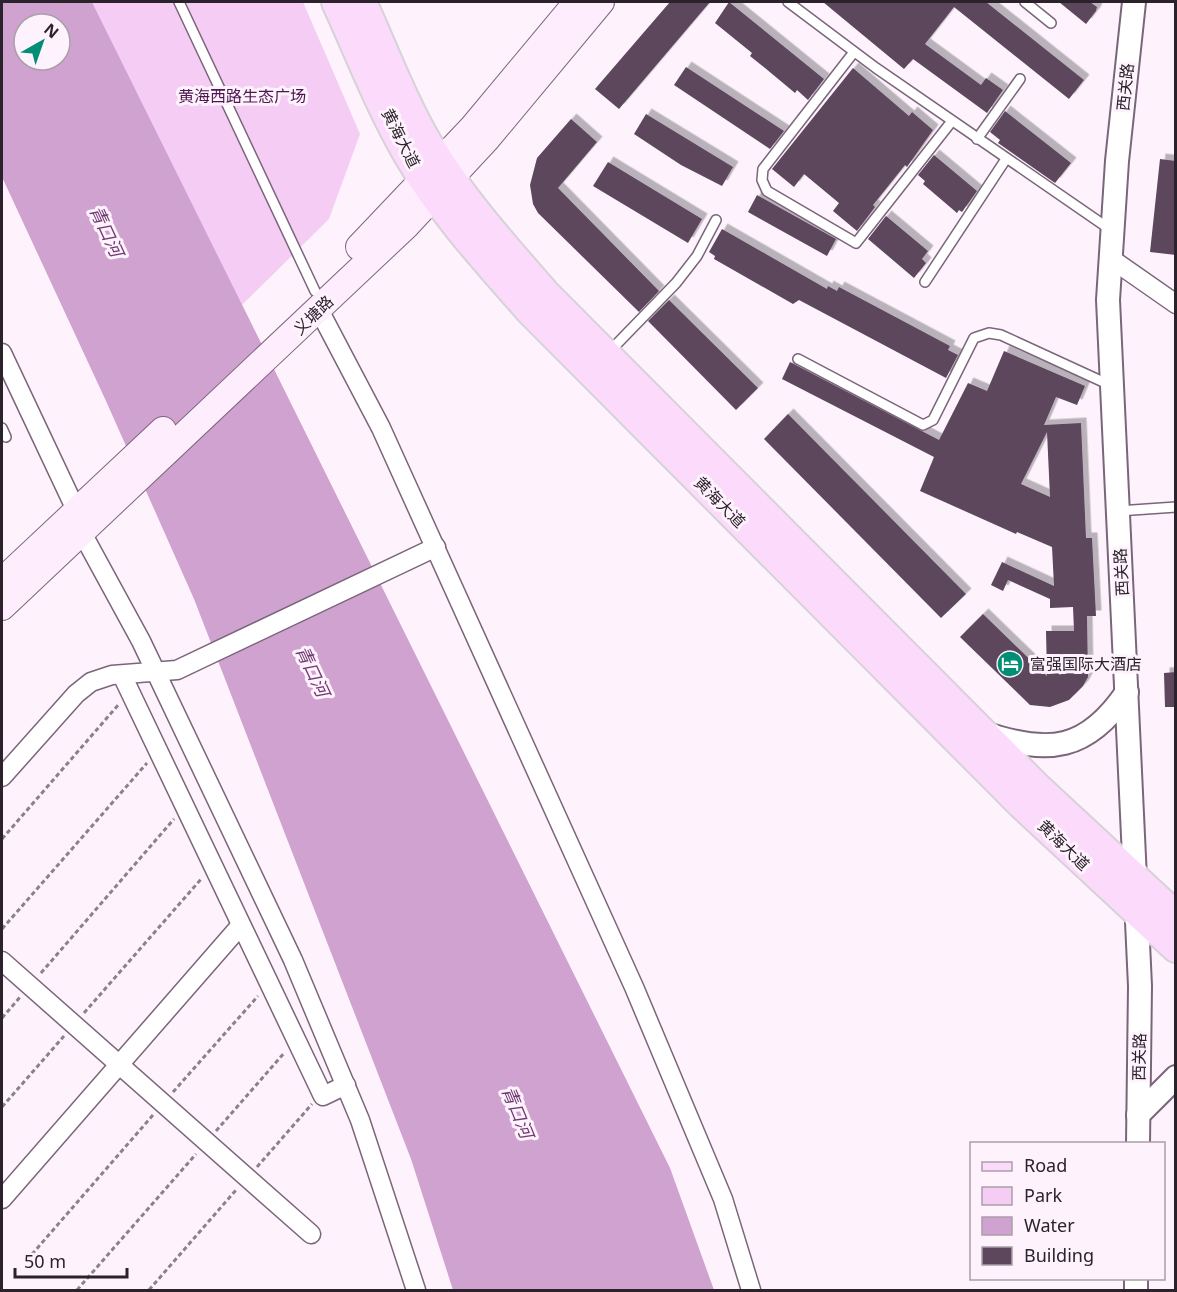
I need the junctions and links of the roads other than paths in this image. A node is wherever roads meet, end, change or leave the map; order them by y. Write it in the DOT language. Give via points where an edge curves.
graph roads {
  1 [pos="179,2"];
  2 [pos="336,2"];
  3 [pos="362,2"];
  4 [pos="577,2"];
  5 [pos="601,2"];
  6 [pos="788,2"];
  7 [pos="1025,2"];
  8 [pos="1134,2"];
  9 [pos="1051,23"];
  10 [pos="854,52"];
  11 [pos="1020,79"];
  12 [pos="952,121"];
  13 [pos="977,139"];
  14 [pos="1006,159"];
  15 [pos="437,179"];
  16 [pos="716,220"];
  17 [pos="1111,230"];
  18 [pos="1110,258"];
  19 [pos="926,282"];
  20 [pos="1176,304"];
  21 [pos="309,308"];
  22 [pos="2,353"];
  23 [pos="607,354"];
  24 [pos="798,358"];
  25 [pos="1112,386"];
  26 [pos="1176,507"];
  27 [pos="1118,511"];
  28 [pos="86,513"];
  29 [pos="436,547"];
  30 [pos="2,581"];
  31 [pos="2,607"];
  32 [pos="157,673"];
  33 [pos="122,675"];
  34 [pos="1127,692"];
  35 [pos="984,732"];
  36 [pos="2,777"];
  37 [pos="1136,880"];
  38 [pos="1137,914"];
  39 [pos="1176,916"];
  40 [pos="241,925"];
  41 [pos="1176,948"];
  42 [pos="2,961"];
  43 [pos="119,1065"];
  44 [pos="1176,1077"];
  45 [pos="346,1085"];
  46 [pos="1138,1115"];
  47 [pos="1138,1142"];
  48 [pos="2,1199"];
  49 [pos="311,1234"];
  50 [pos="416,1290"];
  51 [pos="751,1290"];
  1 -- 21 [label="lane"];
  2 -- 15 [label="main road, 黄海大道" via="402,144"];
  3 -- 15 [label="main road, 黄海大道" via="423,134"];
  4 -- 15 [label="main road, 义塘路" via="472,129"];
  5 -- 15 [label="main road, 义塘路" via="486,140"];
  6 -- 10 [label="lane"];
  7 -- 9 [label="lane"];
  8 -- 17 [label="street, 西关路"];
  10 -- 12 [label="lane"];
  10 -- 12 [label="lane" via="763,169 767,191 856,243"];
  11 -- 13 [label="lane"];
  12 -- 13 [label="lane"];
  13 -- 14 [label="lane"];
  14 -- 17 [label="lane"];
  14 -- 19 [label="lane"];
  15 -- 21 [label="main road, 义塘路"];
  15 -- 23 [label="main road, 黄海大道"];
  15 -- 38 [label="main road, 黄海大道" via="481,256 529,310 1021,804"];
  16 -- 23 [label="lane" via="697,256 676,283"];
  17 -- 18 [label="street, 西关路"];
  18 -- 20 [label="street"];
  18 -- 25 [label="street, 西关路"];
  21 -- 28 [label="main road, 义塘路"];
  21 -- 29 [label="street" via="381,428"];
  22 -- 28 [label="street"];
  23 -- 35 [label="main road, 黄海大道"];
  24 -- 25 [label="lane" via="923,425 933,420 974,338 990,333"];
  25 -- 27 [label="street, 西关路"];
  26 -- 27 [label="lane"];
  27 -- 34 [label="street, 西关路"];
  28 -- 30 [label="main road, 义塘路"];
  28 -- 31 [label="main road, 义塘路"];
  28 -- 32 [label="street"];
  29 -- 32 [label="street" via="177,670"];
  29 -- 51 [label="street" via="689,1118 723,1199"];
  32 -- 33 [label="street"];
  32 -- 45 [label="street" via="293,960"];
  33 -- 36 [label="street" via="91,682 76,694"];
  33 -- 40 [label="street"];
  34 -- 35 [label="street" via="1101,725 1063,744 1012,742"];
  34 -- 37 [label="street, 西关路"];
  35 -- 37 [label="main road, 黄海大道"];
  37 -- 38 [label="street, 西关路"];
  37 -- 39 [label="main road, 黄海大道"];
  38 -- 41 [label="main road, 黄海大道"];
  38 -- 46 [label="street, 西关路"];
  40 -- 43 [label="street"];
  40 -- 45 [label="street" via="323,1096"];
  42 -- 43 [label="street"];
  43 -- 48 [label="street"];
  43 -- 49 [label="street"];
  44 -- 46 [label="street"];
  45 -- 50 [label="street"];
  46 -- 47 [label="street, 西关路"];
}
